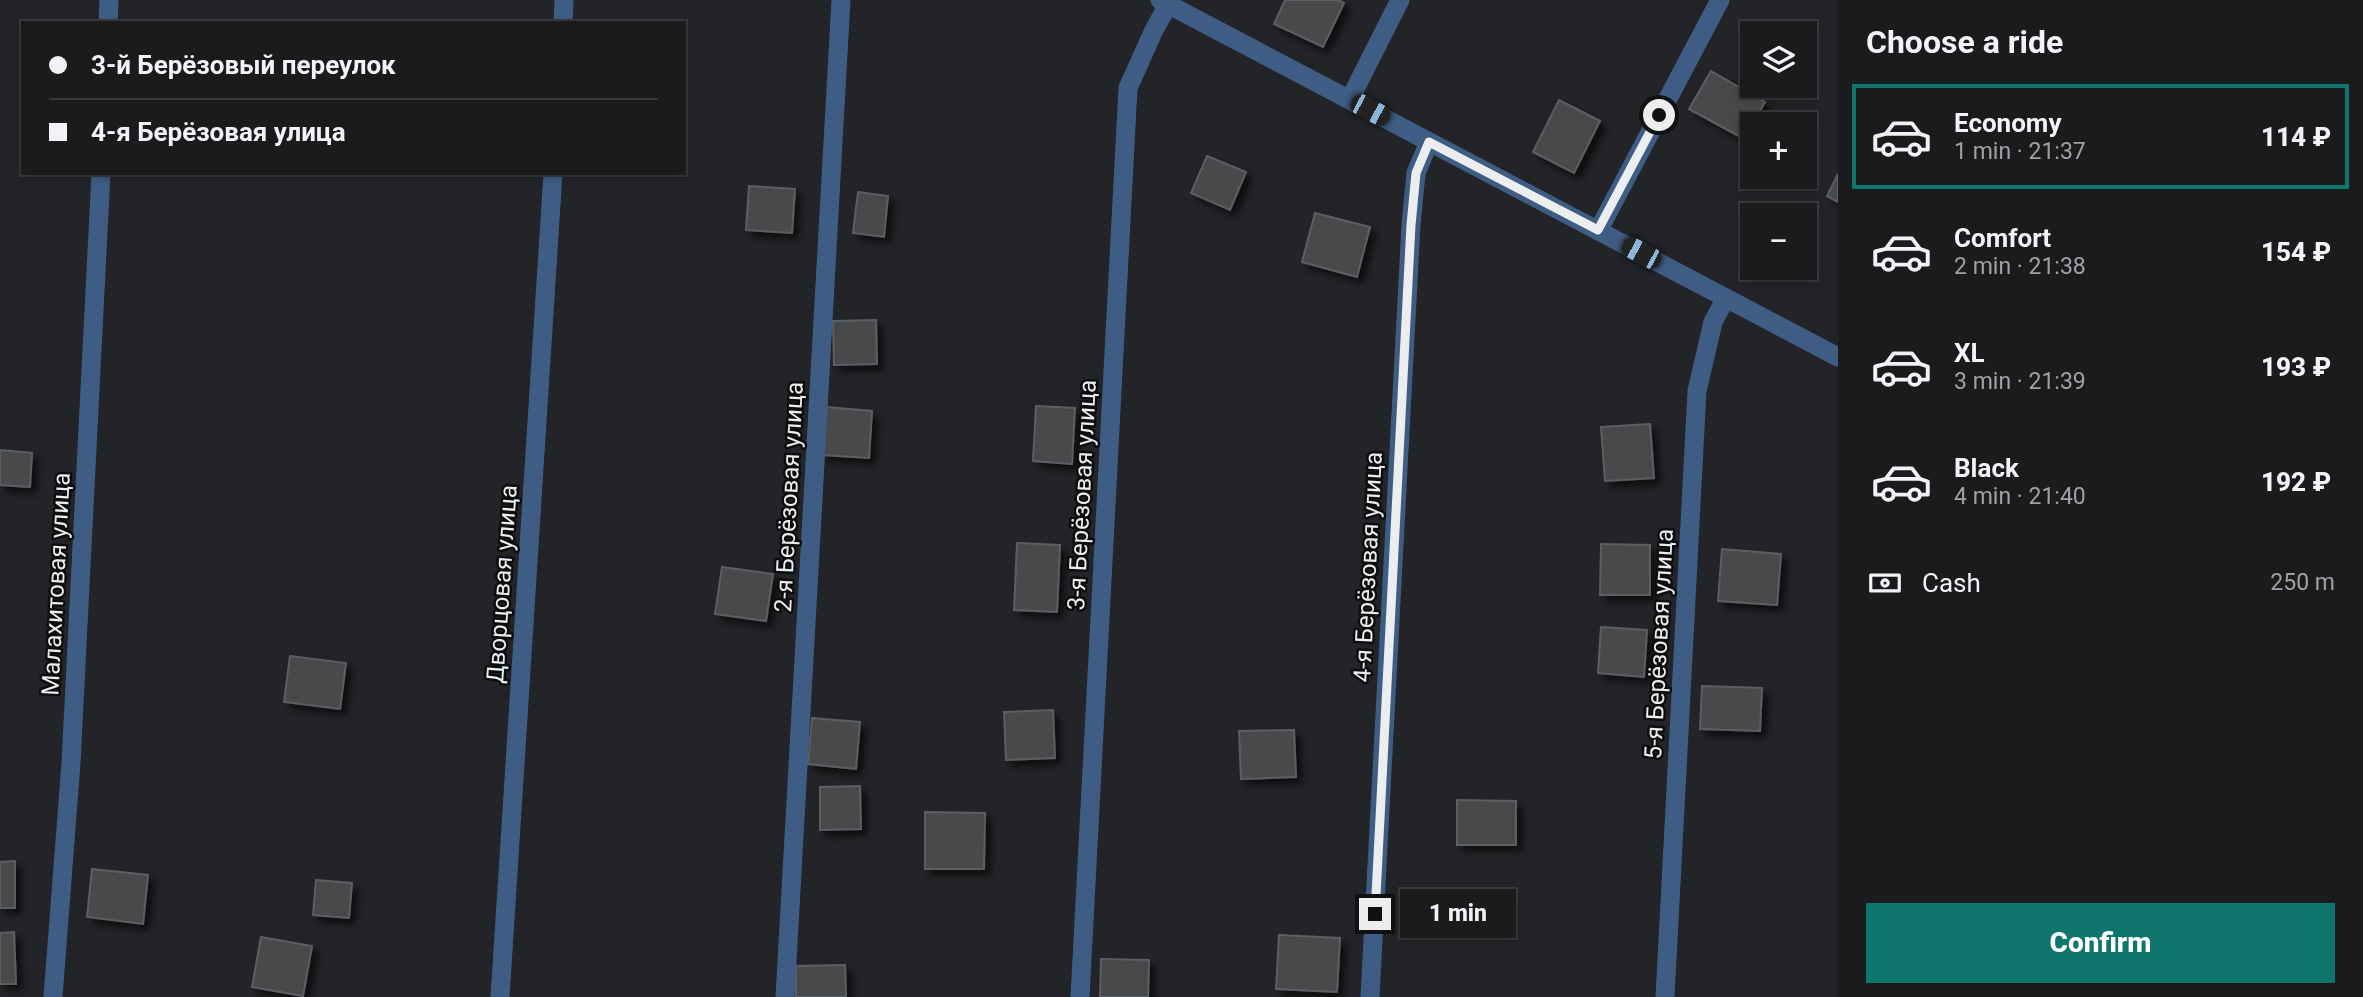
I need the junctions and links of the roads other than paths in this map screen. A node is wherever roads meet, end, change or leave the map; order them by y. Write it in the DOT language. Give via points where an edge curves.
graph roads {
  1 [pos="109,0"];
  2 [pos="564,0"];
  3 [pos="841,0"];
  4 [pos="1400,0"];
  5 [pos="1720,0"];
  6 [pos="1164,3"];
  7 [pos="108,21"];
  8 [pos="563,21"];
  9 [pos="1350,99"];
  10 [pos="1429,142"];
  11 [pos="101,175"];
  12 [pos="553,175"];
  13 [pos="1598,230"];
  14 [pos="1726,298"];
  15 [pos="1838,357"];
  16 [pos="53,997"];
  17 [pos="500,997"];
  18 [pos="785,997"];
  19 [pos="1080,997"];
  20 [pos="1370,997"];
  21 [pos="1665,997"];
  1 -- 7 [label="street"];
  2 -- 8 [label="street"];
  3 -- 18 [label="street, 2-я Берёзовая улица"];
  4 -- 9 [label="street"];
  5 -- 13 [label="street"];
  6 -- 9 [label="street"];
  6 -- 19 [label="street, 3-я Берёзовая улица" via="1128,88"];
  9 -- 10 [label="street"];
  10 -- 13 [label="street"];
  10 -- 20 [label="street, 4-я Берёзовая улица" via="1416,173 1411,225"];
  11 -- 16 [label="street, Малахитовая улица" via="71,763"];
  12 -- 17 [label="street, Дворцовая улица"];
  13 -- 14 [label="street"];
  14 -- 15 [label="street"];
  14 -- 21 [label="street, 5-я Берёзовая улица" via="1713,323 1697,391"];
}
